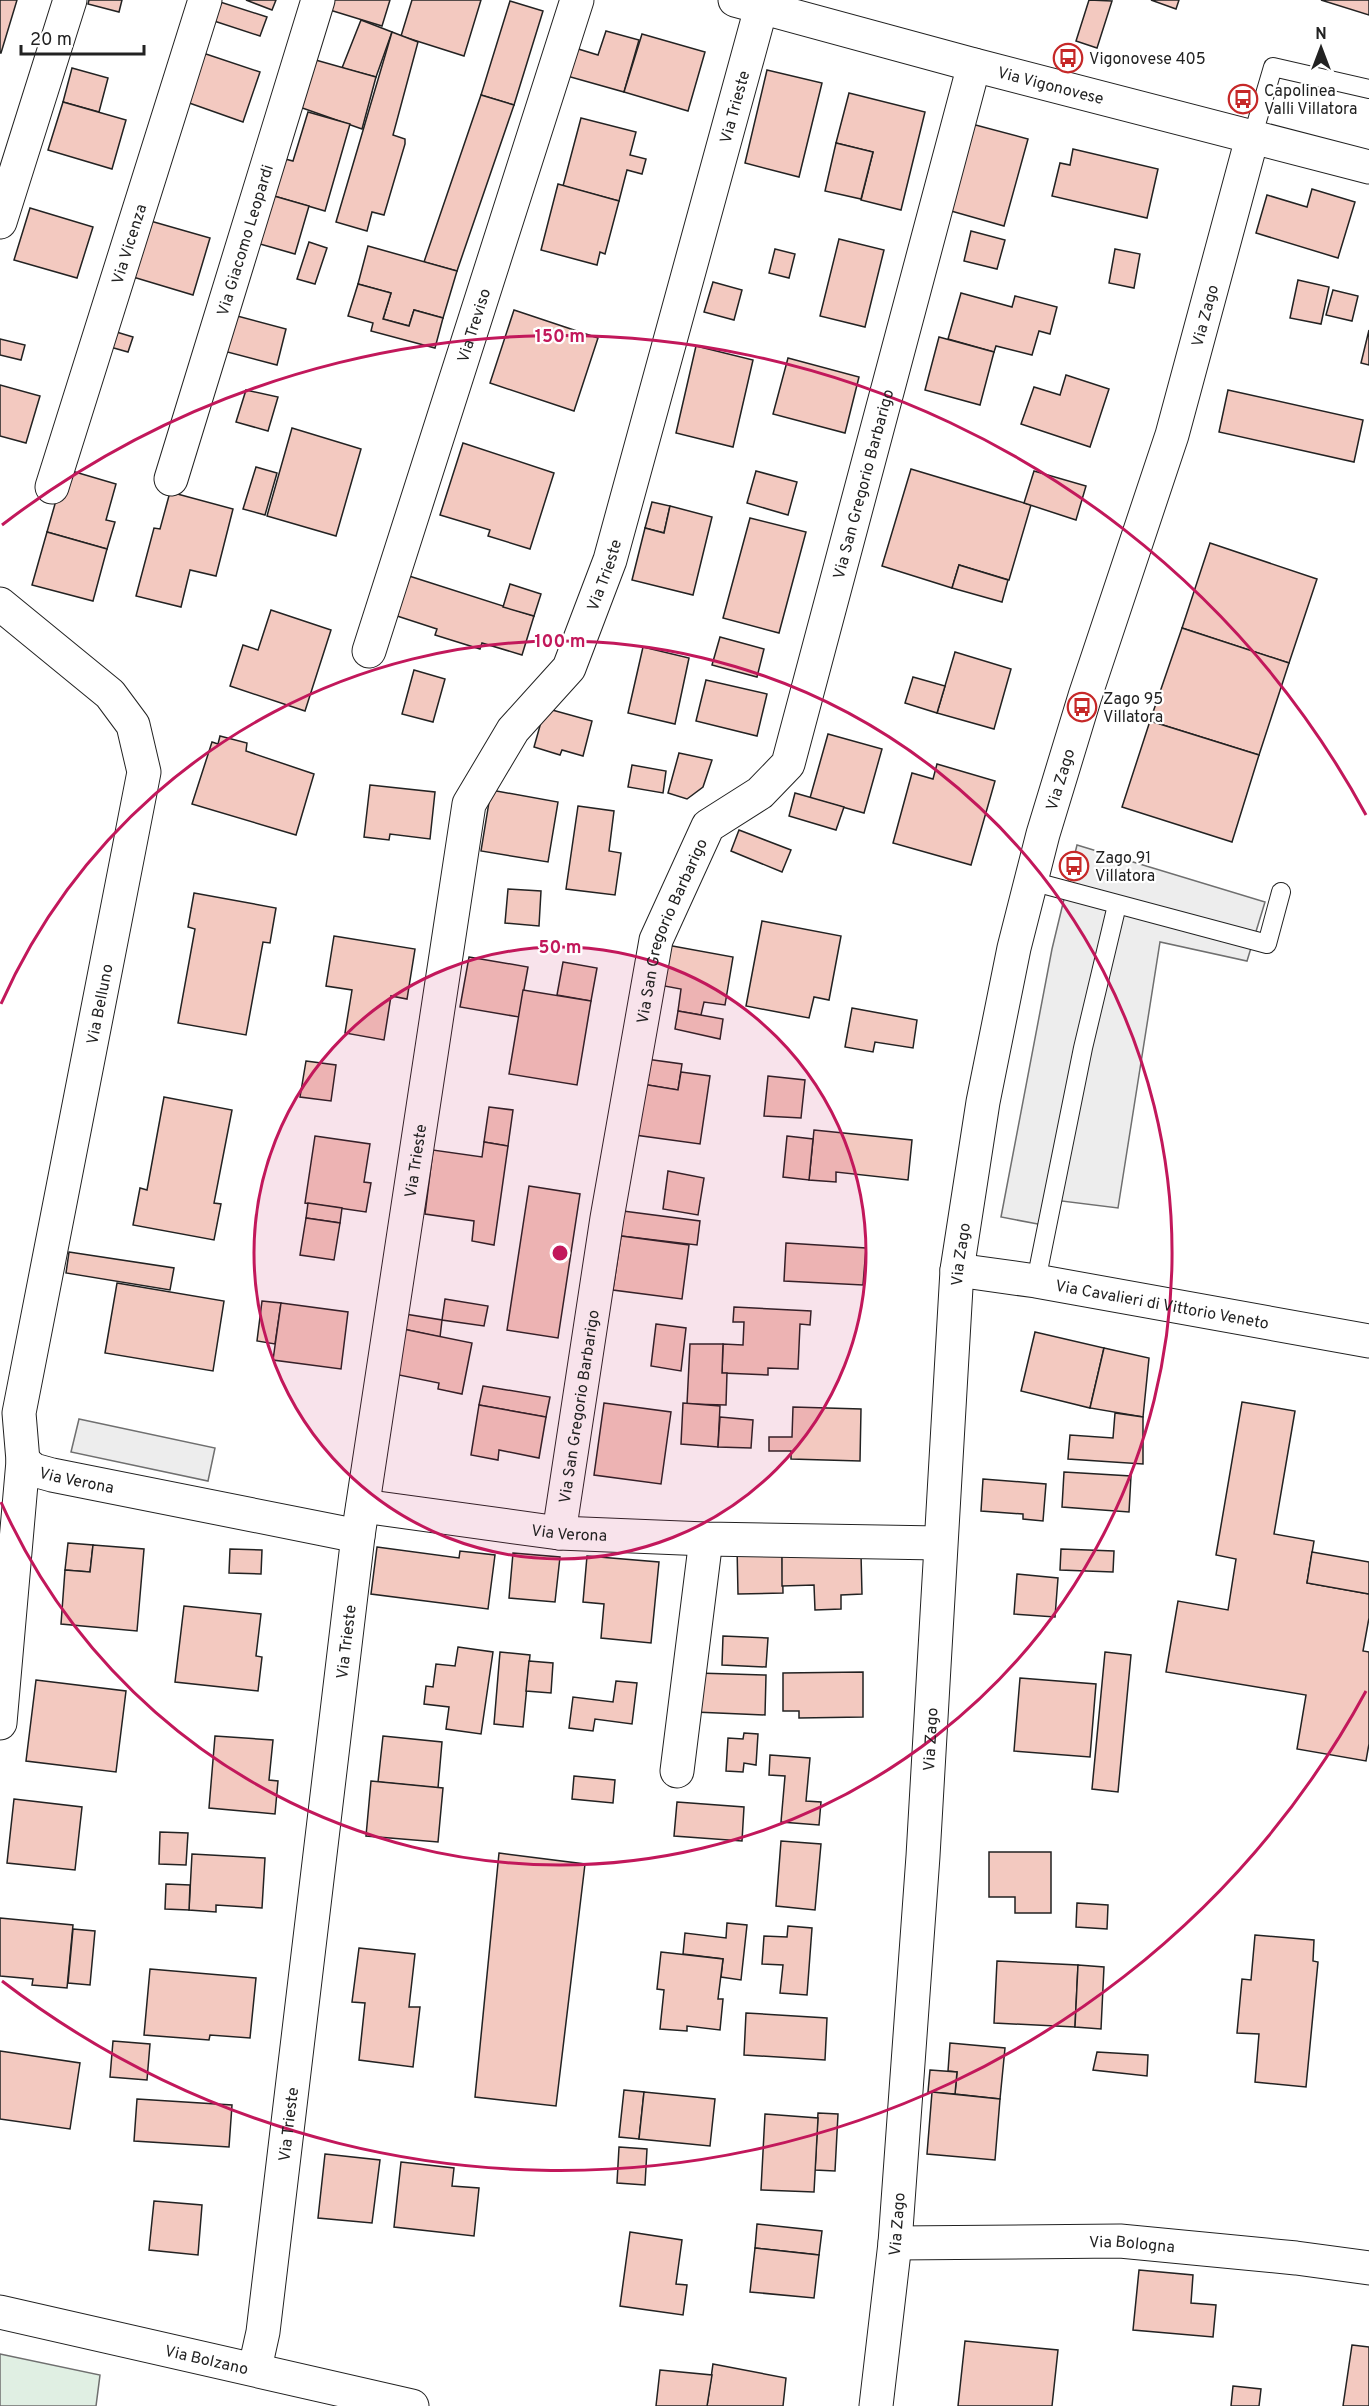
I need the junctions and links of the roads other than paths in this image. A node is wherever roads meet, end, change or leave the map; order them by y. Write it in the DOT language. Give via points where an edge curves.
graph roads {
  1 [pos="70,0"];
  2 [pos="205,0"];
  3 [pos="318,0"];
  4 [pos="577,0"];
  5 [pos="748,4"];
  6 [pos="974,66"];
  7 [pos="1369,89"];
  8 [pos="1252,138"];
  9 [pos="1369,167"];
  10 [pos="0,222"];
  11 [pos="171,479"];
  12 [pos="52,487"];
  13 [pos="0,604"];
  14 [pos="369,651"];
  15 [pos="1031,881"];
  16 [pos="1281,892"];
  17 [pos="1117,905"];
  18 [pos="957,1270"];
  19 [pos="1036,1281"];
  20 [pos="1369,1341"];
  21 [pos="23,1461"];
  22 [pos="360,1521"];
  23 [pos="559,1533"];
  24 [pos="706,1539"];
  25 [pos="939,1543"];
  26 [pos="0,1723"];
  27 [pos="676,1771"];
  28 [pos="895,2243"];
  29 [pos="1369,2268"];
  30 [pos="0,2312"];
  31 [pos="255,2368"];
  32 [pos="334,2397"];
  33 [pos="412,2406"];
  34 [pos="876,2406"];
  1 -- 10 [label="street"];
  2 -- 12 [label="street, Via Vicenza"];
  3 -- 11 [label="street, Via Giacomo Leopardi"];
  4 -- 14 [label="street, Via Treviso"];
  5 -- 6 [label="street, Via Vigonovese"];
  5 -- 22 [label="street, Via Trieste" via="610,560 569,668 513,730 469,804"];
  6 -- 8 [label="street, Via Vigonovese"];
  6 -- 23 [label="street, Via San Gregorio Barbarigo" via="788,764 760,793 708,826 656,940 607,1218"];
  7 -- 8 [label="lane" via="1273,67"];
  8 -- 9 [label="street, Via Vigonovese"];
  8 -- 15 [label="street, Via Zago" via="1172,435 1085,696"];
  13 -- 21 [label="street, Via Belluno" via="111,694 132,725 144,772 19,1413"];
  15 -- 17 [label="lane"];
  15 -- 18 [label="street, Via Zago" via="982,1102"];
  16 -- 17 [label="lane" via="1267,944"];
  17 -- 19 [label="lane" via="1083,1048"];
  18 -- 19 [label="street, Via Cavalieri di Vittorio Veneto"];
  18 -- 25 [label="street, Via Zago"];
  19 -- 20 [label="street, Via Cavalieri di Vittorio Veneto"];
  21 -- 22 [label="street, Via Verona" via="34,1470 52,1474"];
  21 -- 26 [label="street, Via Verona"];
  22 -- 23 [label="street, Via Verona"];
  22 -- 31 [label="street, Via Trieste" via="263,2332"];
  23 -- 24 [label="street, Via Verona"];
  24 -- 25 [label="street, Via Verona"];
  24 -- 27 [label="street"];
  25 -- 28 [label="street, Via Zago" via="923,1856"];
  28 -- 29 [label="street, Via Bologna" via="1120,2241"];
  28 -- 34 [label="street, Via Zago"];
  30 -- 31 [label="street, Via Bolzano"];
  31 -- 32 [label="street, Via Bolzano"];
  32 -- 33 [label="street, Via Bolzano"];
}
